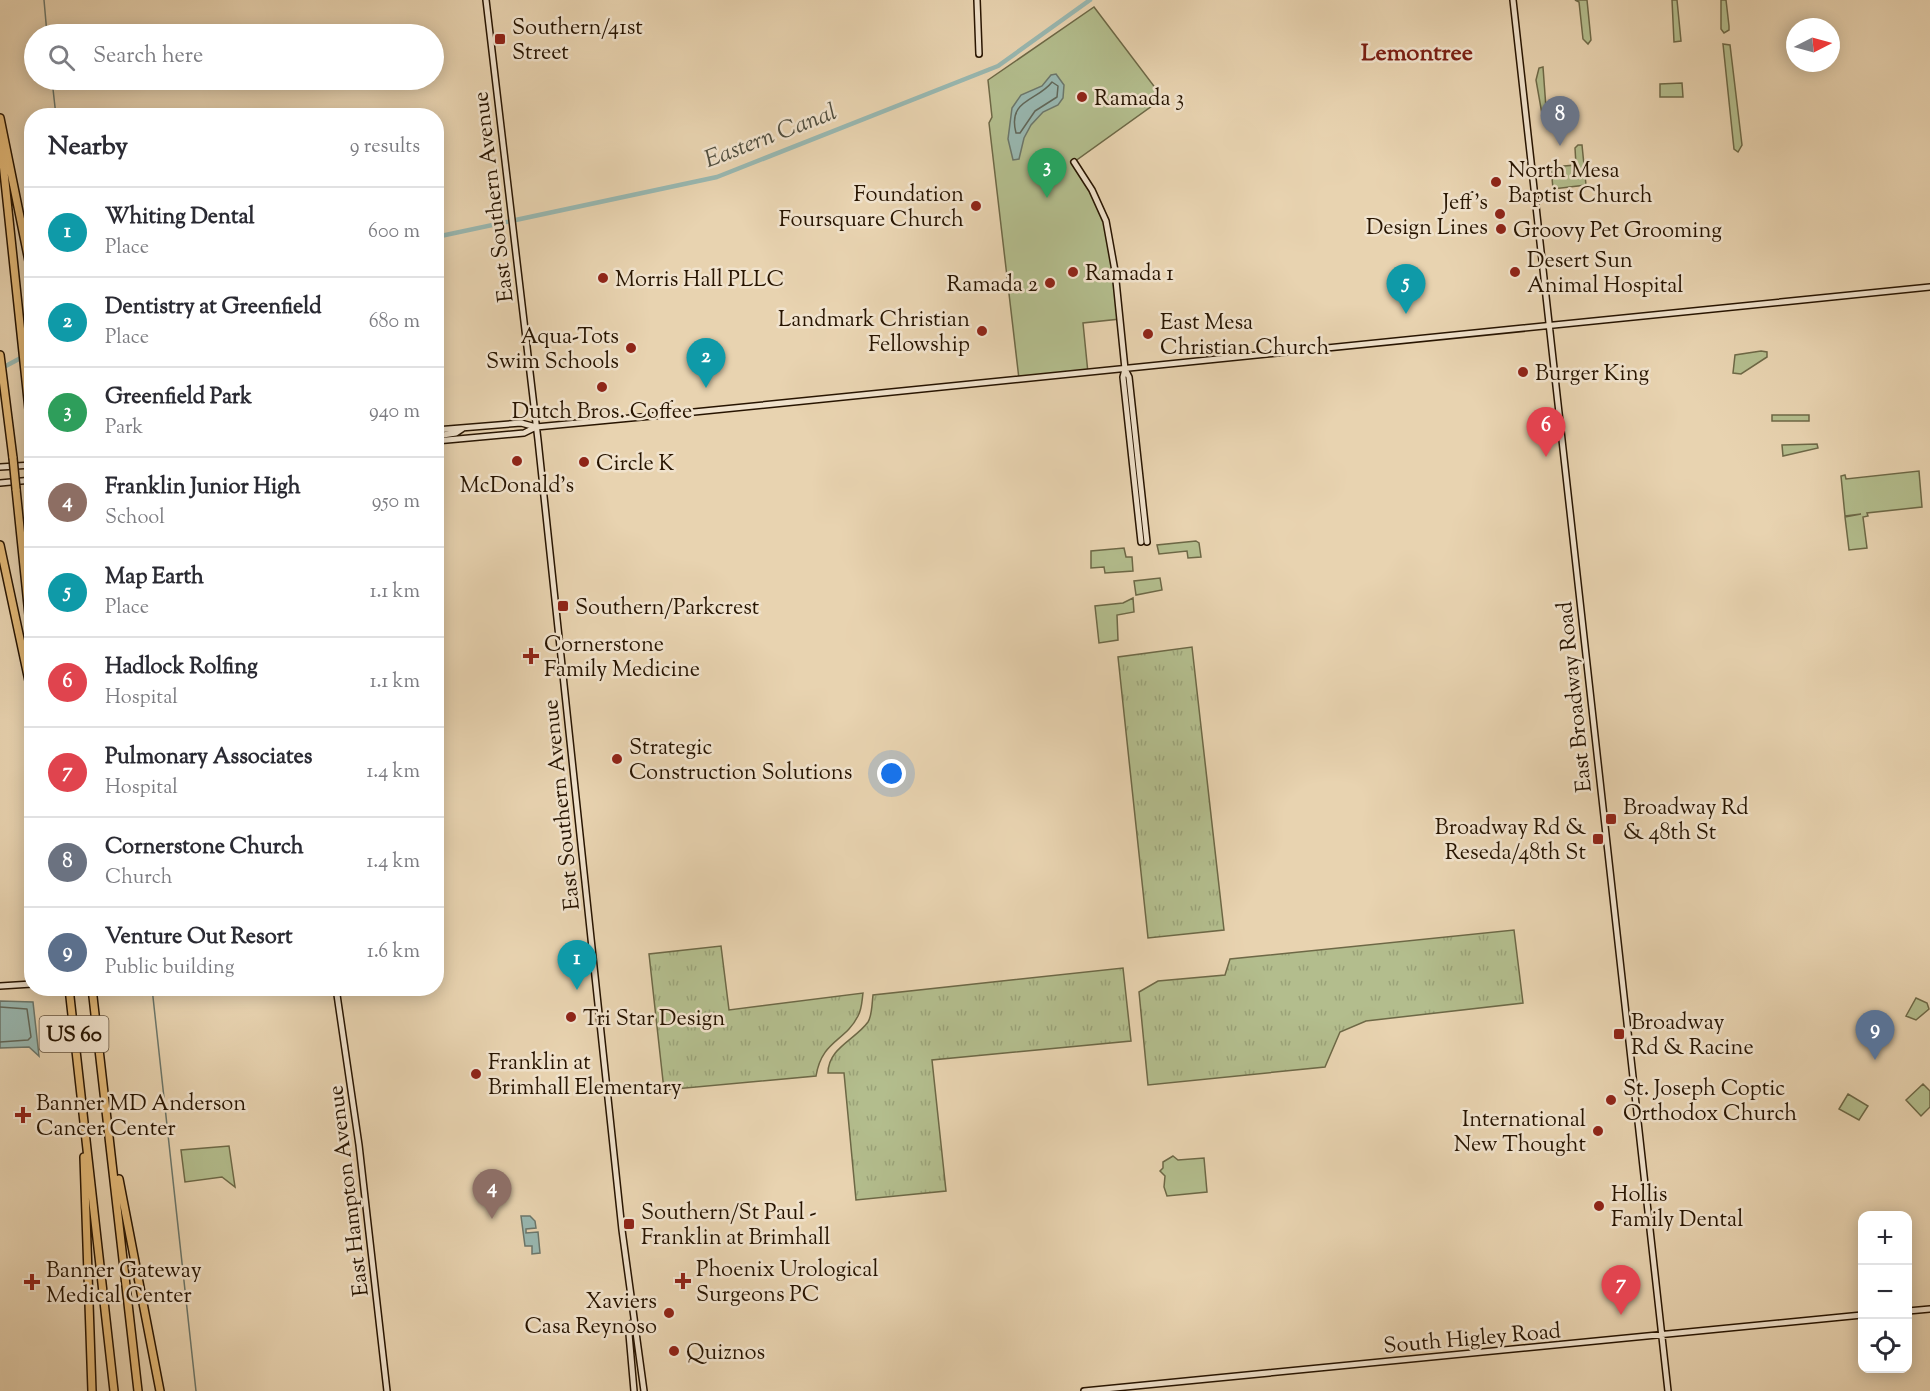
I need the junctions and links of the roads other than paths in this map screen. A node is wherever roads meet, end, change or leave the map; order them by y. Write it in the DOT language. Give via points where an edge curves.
graph roads {
  1 [pos="486,0"];
  2 [pos="977,0"];
  3 [pos="1513,0"];
  4 [pos="979,54"];
  5 [pos="0,118"];
  6 [pos="0,134"];
  7 [pos="1074,162"];
  8 [pos="24,236"];
  9 [pos="1930,287"];
  10 [pos="1550,326"];
  11 [pos="0,356"];
  12 [pos="24,366"];
  13 [pos="1125,369"];
  14 [pos="536,427"];
  15 [pos="463,428"];
  16 [pos="444,429"];
  17 [pos="444,435"];
  18 [pos="444,440"];
  19 [pos="24,466"];
  20 [pos="0,467"];
  21 [pos="24,481"];
  22 [pos="0,483"];
  23 [pos="1144,542"];
  24 [pos="0,545"];
  25 [pos="24,566"];
  26 [pos="24,658"];
  27 [pos="24,984"];
  28 [pos="0,986"];
  29 [pos="70,996"];
  30 [pos="93,996"];
  31 [pos="337,996"];
  32 [pos="79,1080"];
  33 [pos="113,1160"];
  34 [pos="1930,1309"];
  35 [pos="1912,1311"];
  36 [pos="1858,1316"];
  37 [pos="633,1321"];
  38 [pos="1661,1336"];
  39 [pos="92,1391"];
  40 [pos="114,1391"];
  41 [pos="138,1391"];
  42 [pos="160,1391"];
  43 [pos="387,1391"];
  44 [pos="634,1391"];
  45 [pos="644,1391"];
  46 [pos="1083,1391"];
  47 [pos="1668,1391"];
  1 -- 14 [label="main road, East Southern Avenue"];
  2 -- 4 [label="main road"];
  3 -- 10 [label="main road, East Broadway Road"];
  5 -- 8 [label="highway"];
  6 -- 12 [label="highway"];
  7 -- 13 [label="main road" via="1106,221"];
  9 -- 10 [label="main road"];
  10 -- 13 [label="main road"];
  10 -- 38 [label="main road, East Broadway Road"];
  11 -- 25 [label="highway, bridge"];
  13 -- 14 [label="main road"];
  13 -- 23 [label="main road"];
  14 -- 15 [label="main road" via="522,423"];
  14 -- 18 [label="main road" via="524,433"];
  14 -- 37 [label="main road, East Southern Avenue"];
  15 -- 16 [label="main road"];
  15 -- 17 [label="main road"];
  19 -- 20 [label="main road"];
  21 -- 22 [label="main road"];
  24 -- 26 [label="highway"];
  27 -- 28 [label="main road"];
  29 -- 32 [label="highway, US 60"];
  30 -- 33 [label="highway, US 60"];
  31 -- 43 [label="main road, East Hampton Avenue" via="359,1145"];
  32 -- 39 [label="highway"];
  32 -- 40 [label="highway, US 60"];
  33 -- 41 [label="highway, US 60"];
  33 -- 42 [label="highway" via="118,1168"];
  34 -- 35 [label="main road"];
  36 -- 38 [label="main road, South Higley Road"];
  37 -- 44 [label="main road, East Southern Avenue" via="629,1334"];
  37 -- 45 [label="main road, East Southern Avenue"];
  38 -- 46 [label="main road, South Higley Road"];
  38 -- 47 [label="main road, East Broadway Road"];
}
